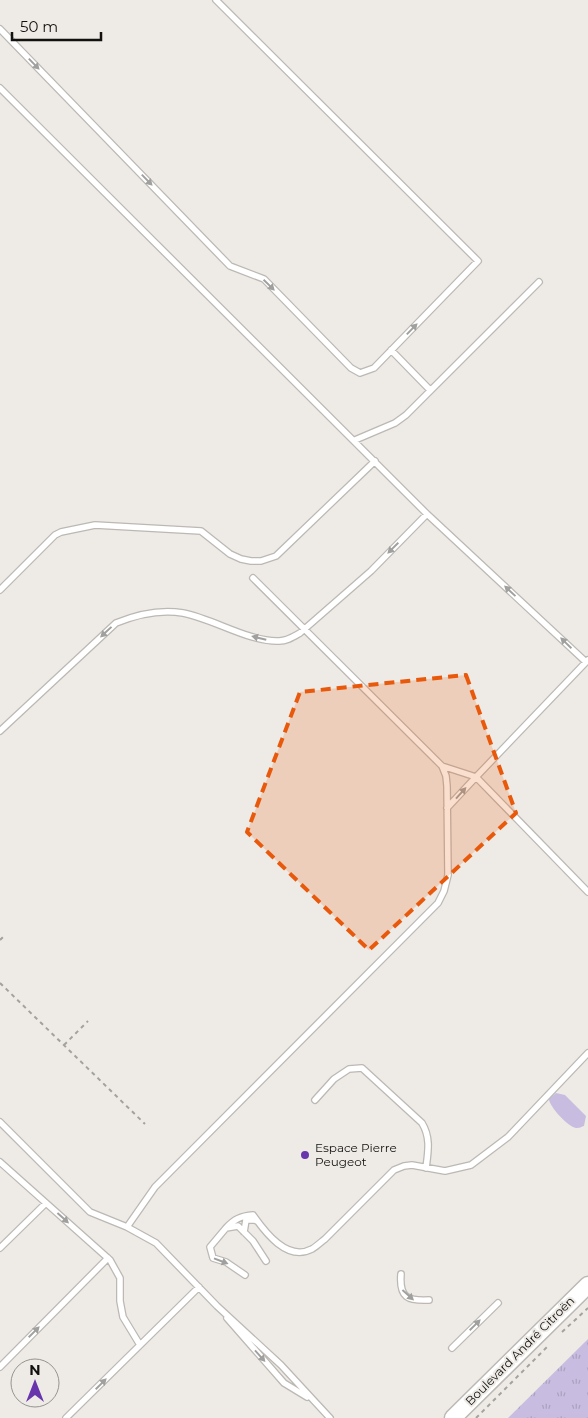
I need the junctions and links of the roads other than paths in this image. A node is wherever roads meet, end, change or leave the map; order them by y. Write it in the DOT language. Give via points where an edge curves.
graph roads {
  1 [pos="216,0"];
  2 [pos="0,29"];
  3 [pos="0,88"];
  4 [pos="539,282"];
  5 [pos="392,350"];
  6 [pos="430,390"];
  7 [pos="355,440"];
  8 [pos="376,461"];
  9 [pos="427,514"];
  10 [pos="253,578"];
  11 [pos="0,590"];
  12 [pos="304,629"];
  13 [pos="587,661"];
  14 [pos="0,731"];
  15 [pos="442,766"];
  16 [pos="476,777"];
  17 [pos="447,808"];
  18 [pos="588,892"];
  19 [pos="588,1053"];
  20 [pos="315,1100"];
  21 [pos="0,1122"];
  22 [pos="0,1162"];
  23 [pos="426,1168"];
  24 [pos="46,1202"];
  25 [pos="258,1223"];
  26 [pos="127,1227"];
  27 [pos="226,1228"];
  28 [pos="244,1232"];
  29 [pos="0,1248"];
  30 [pos="108,1258"];
  31 [pos="266,1260"];
  32 [pos="401,1274"];
  33 [pos="245,1275"];
  34 [pos="588,1285"];
  35 [pos="199,1287"];
  36 [pos="429,1300"];
  37 [pos="498,1302"];
  38 [pos="217,1306"];
  39 [pos="140,1345"];
  40 [pos="452,1348"];
  41 [pos="0,1367"];
  42 [pos="313,1401"];
  43 [pos="66,1418"];
  44 [pos="330,1418"];
  45 [pos="453,1418"];
  5 -- 1 [label="lane, one-way" via="478,261"];
  2 -- 5 [label="lane, one-way" via="230,266 264,279 351,368 360,373 374,368"];
  3 -- 7 [label="lane"];
  4 -- 6 [label="lane"];
  5 -- 6 [label="lane"];
  6 -- 7 [label="lane" via="395,423"];
  7 -- 8 [label="lane"];
  8 -- 9 [label="lane"];
  8 -- 11 [label="lane" via="276,556 262,561 241,559 230,554 201,531 95,525 55,535"];
  9 -- 12 [label="lane, one-way" via="371,571"];
  13 -- 9 [label="lane, one-way"];
  10 -- 12 [label="lane"];
  12 -- 14 [label="lane, one-way" via="279,641 237,632 183,613 146,613 130,617 116,622"];
  12 -- 15 [label="lane"];
  13 -- 16 [label="lane"];
  15 -- 16 [label="lane"];
  15 -- 17 [label="lane" via="447,786"];
  17 -- 16 [label="lane, one-way"];
  16 -- 18 [label="lane"];
  17 -- 26 [label="lane" via="448,875 438,903 155,1187"];
  19 -- 23 [label="lane" via="508,1137 487,1154 471,1165 445,1171"];
  20 -- 23 [label="lane" via="341,1074 349,1069 362,1068 428,1132"];
  21 -- 26 [label="lane" via="90,1212"];
  22 -- 24 [label="lane"];
  23 -- 25 [label="lane" via="404,1166 394,1170 312,1249 296,1251 283,1247"];
  24 -- 29 [label="lane"];
  24 -- 30 [label="lane, one-way"];
  25 -- 27 [label="lane" via="252,1215 242,1216"];
  25 -- 28 [label="lane" via="246,1220"];
  26 -- 35 [label="lane" via="156,1243"];
  27 -- 28 [label="lane" via="238,1226"];
  27 -- 33 [label="lane, one-way" via="210,1247 211,1254"];
  28 -- 31 [label="lane"];
  30 -- 39 [label="lane" via="120,1278 123,1317"];
  41 -- 30 [label="lane, one-way"];
  32 -- 36 [label="lane, one-way" via="400,1287 405,1295 414,1300"];
  34 -- 45 [label="main road, Boulevard André Citroën"];
  35 -- 38 [label="lane"];
  35 -- 39 [label="lane"];
  40 -- 37 [label="lane, one-way"];
  38 -- 42 [label="lane"];
  38 -- 42 [label="lane, one-way" via="284,1383"];
  43 -- 39 [label="lane, one-way"];
  42 -- 44 [label="lane"];
}
